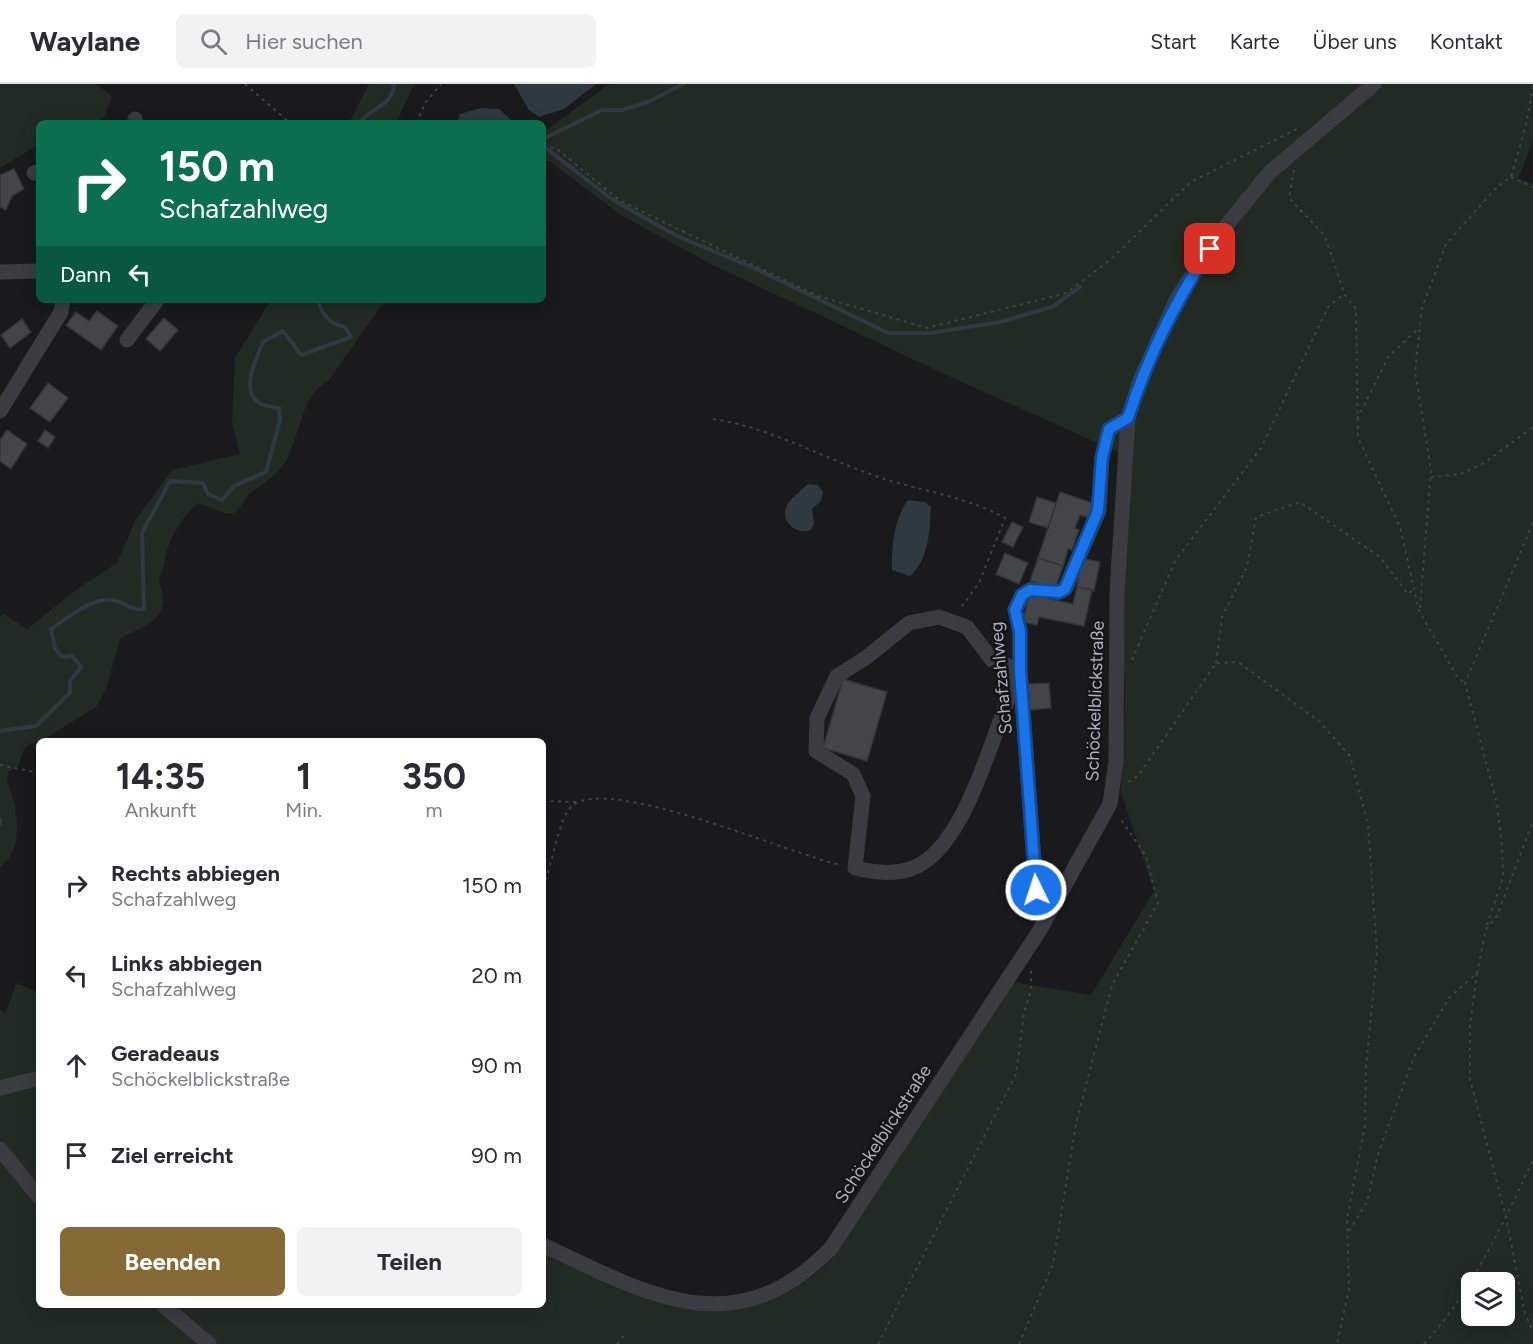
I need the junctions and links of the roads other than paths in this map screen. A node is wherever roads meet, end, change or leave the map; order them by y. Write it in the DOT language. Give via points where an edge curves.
graph roads {
  1 [pos="1374,84"];
  2 [pos="36,271"];
  3 [pos="0,272"];
  4 [pos="63,303"];
  5 [pos="155,303"];
  6 [pos="127,340"];
  7 [pos="0,411"];
  8 [pos="1128,418"];
  9 [pos="1020,670"];
  10 [pos="1045,921"];
  11 [pos="36,1079"];
  12 [pos="0,1088"];
  13 [pos="0,1149"];
  14 [pos="36,1193"];
  15 [pos="546,1247"];
  16 [pos="167,1308"];
  17 [pos="750,1315"];
  18 [pos="707,1319"];
  19 [pos="209,1344"];
  1 -- 8 [label="street, Schöckelblickstraße" via="1270,172 1221,232 1177,298 1140,380"];
  2 -- 3 [label="street"];
  4 -- 7 [label="street" via="62,312"];
  5 -- 6 [label="street"];
  8 -- 9 [label="street, Schafzahlweg" via="1109,429 1102,457 1098,511 1065,589 1030,590 1022,595 1015,610 1020,631"];
  8 -- 10 [label="street, Schöckelblickstraße" via="1117,592 1116,761 1111,797"];
  9 -- 9 [label="street" via="992,660 966,627 939,617 909,623 837,676 817,718 816,750 853,774 863,796 855,868 902,871 922,864 939,850 960,818 984,767"];
  9 -- 10 [label="street, Schafzahlweg" via="1036,890"];
  10 -- 17 [label="street, Schöckelblickstraße" via="820,1263 790,1293"];
  11 -- 12 [label="street"];
  13 -- 14 [label="street"];
  15 -- 18 [label="street" via="656,1302"];
  16 -- 19 [label="street"];
}
